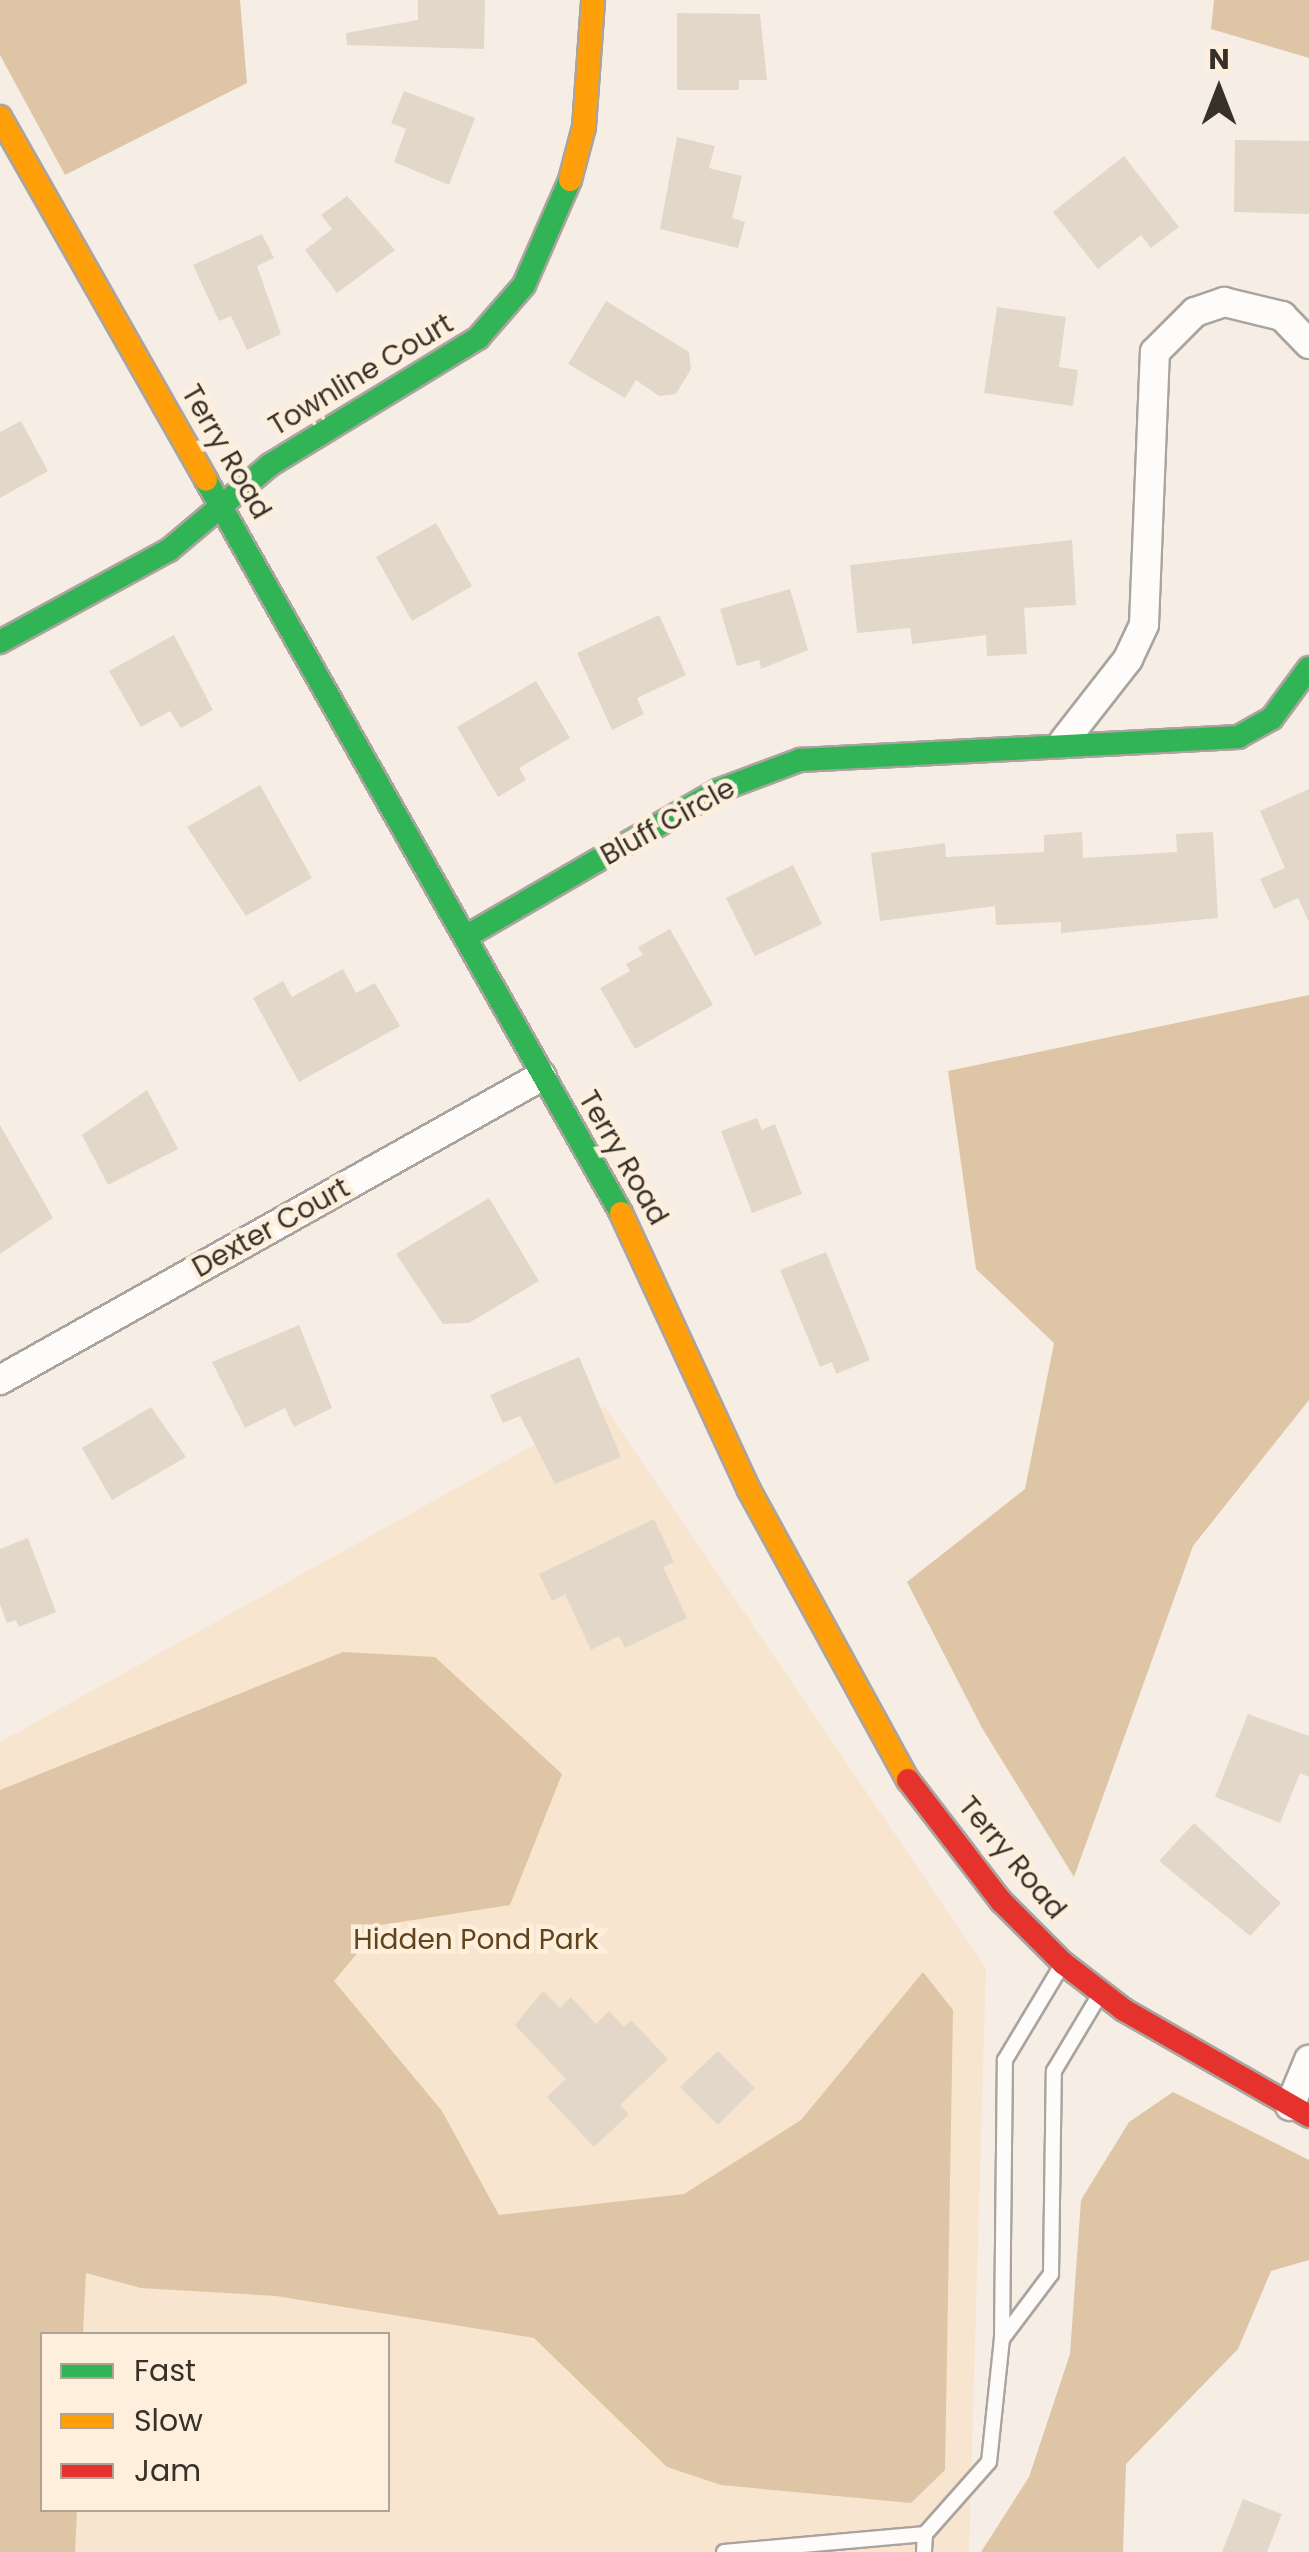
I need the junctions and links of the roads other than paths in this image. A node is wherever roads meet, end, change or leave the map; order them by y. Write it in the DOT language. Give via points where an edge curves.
graph roads {
  1 [pos="593,0"];
  2 [pos="0,117"];
  3 [pos="1309,344"];
  4 [pos="221,504"];
  5 [pos="0,642"];
  6 [pos="1309,668"];
  7 [pos="1064,741"];
  8 [pos="468,936"];
  9 [pos="542,1076"];
  10 [pos="0,1380"];
  11 [pos="1064,1963"];
  12 [pos="1101,1992"];
  13 [pos="1309,2060"];
  14 [pos="1299,2111"];
  15 [pos="1002,2340"];
  16 [pos="926,2534"];
  17 [pos="795,2547"];
  18 [pos="724,2552"];
  19 [pos="924,2552"];
  1 -- 4 [label="street, Townline Court" via="584,127 560,216 524,285 478,338 270,465"];
  2 -- 4 [label="street, Terry Road"];
  3 -- 7 [label="street" via="1282,316 1224,302 1194,312 1155,352 1144,624 1128,659"];
  4 -- 5 [label="street, Townline Court" via="170,550"];
  4 -- 8 [label="street, Terry Road"];
  6 -- 7 [label="street, Bluff Circle" via="1272,718 1238,737 1172,746"];
  7 -- 8 [label="street, Bluff Circle" via="800,760 717,791"];
  8 -- 9 [label="street, Terry Road"];
  9 -- 10 [label="street, Dexter Court"];
  9 -- 11 [label="street, Terry Road" via="646,1260 829,1648 906,1777 1002,1901"];
  11 -- 12 [label="street, Terry Road"];
  11 -- 15 [label="lane" via="1005,2060"];
  12 -- 14 [label="street, Terry Road"];
  12 -- 15 [label="lane" via="1054,2071 1051,2274"];
  13 -- 14 [label="street"];
  15 -- 16 [label="lane" via="989,2462"];
  16 -- 17 [label="lane"];
  16 -- 19 [label="lane"];
  17 -- 18 [label="lane"];
}
